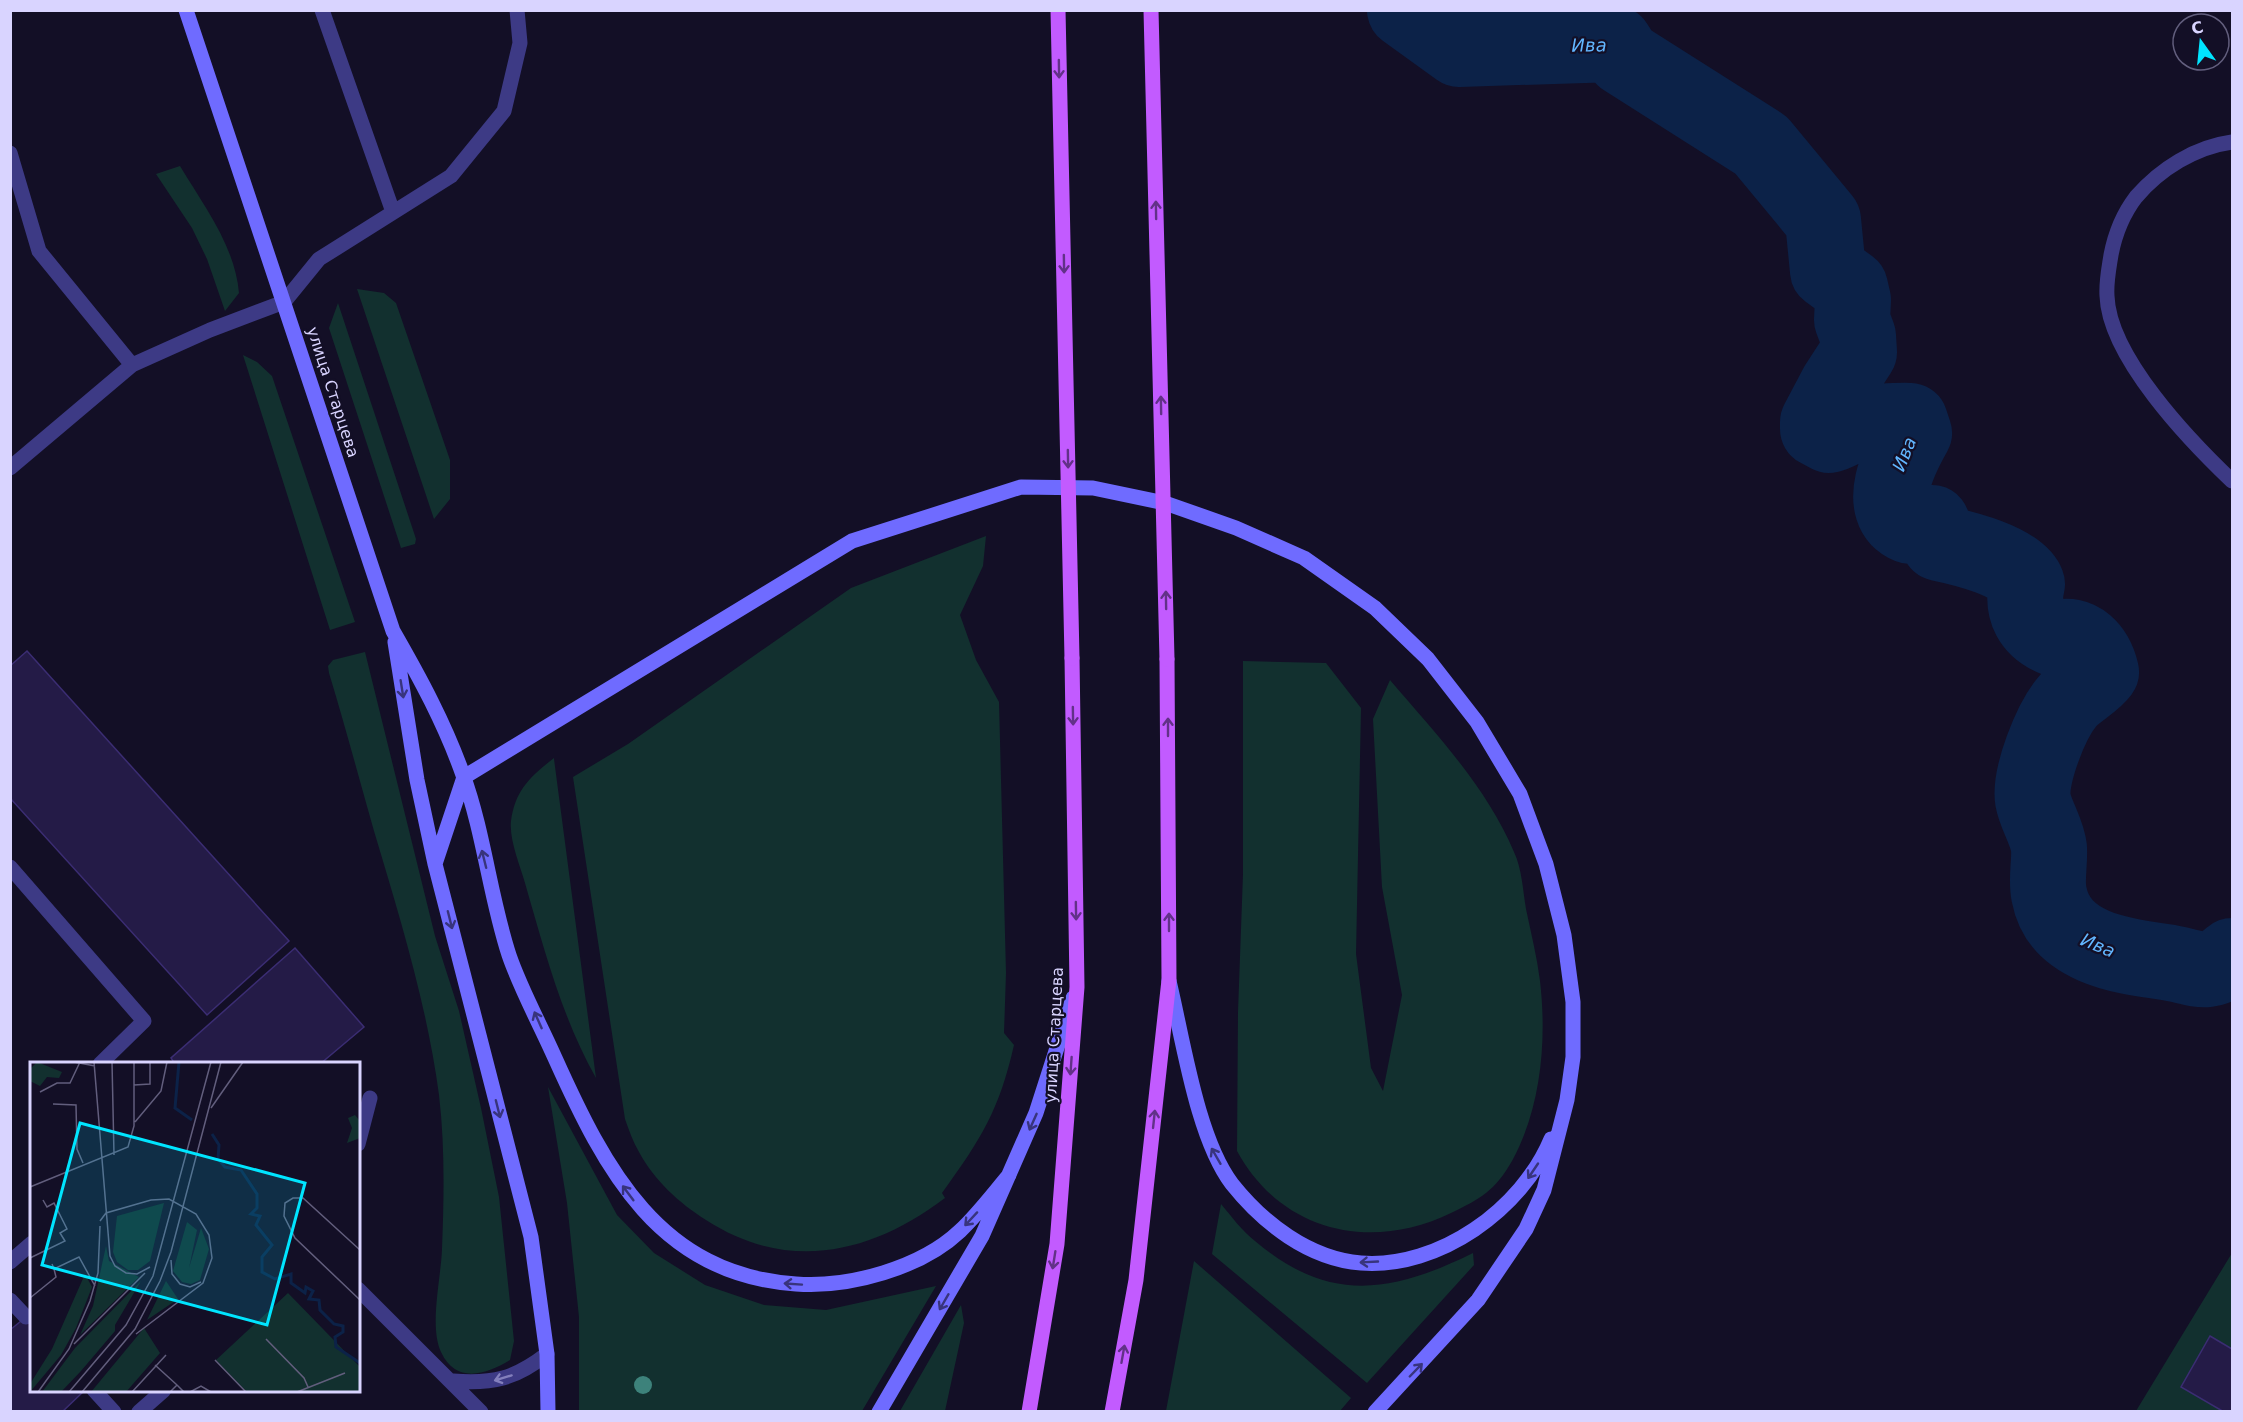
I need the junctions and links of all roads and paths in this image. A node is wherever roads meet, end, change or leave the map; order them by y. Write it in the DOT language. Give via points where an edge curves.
graph roads {
  1 [pos="186,10"];
  2 [pos="322,10"];
  3 [pos="517,10"];
  4 [pos="1058,10"];
  5 [pos="1151,10"];
  6 [pos="2232,142"];
  7 [pos="10,153"];
  8 [pos="393,212"];
  9 [pos="284,302"];
  10 [pos="132,365"];
  11 [pos="10,468"];
  12 [pos="2232,481"];
  13 [pos="393,631"];
  14 [pos="464,777"];
  15 [pos="435,864"];
  16 [pos="10,867"];
  17 [pos="1169,980"];
  18 [pos="1077,987"];
  19 [pos="102,1062"];
  20 [pos="370,1098"];
  21 [pos="1568,1100"];
  22 [pos="360,1136"];
  23 [pos="1009,1175"];
  24 [pos="30,1245"];
  25 [pos="10,1262"];
  26 [pos="360,1291"];
  27 [pos="10,1300"];
  28 [pos="26,1317"];
  29 [pos="547,1354"];
  30 [pos="453,1381"];
  31 [pos="96,1392"];
  32 [pos="162,1392"];
  33 [pos="114,1412"];
  34 [pos="140,1412"];
  35 [pos="481,1412"];
  36 [pos="548,1412"];
  37 [pos="879,1412"];
  38 [pos="1029,1412"];
  39 [pos="1112,1412"];
  40 [pos="1375,1412"];
  1 -- 9 [label="main road, улица Старцева"];
  2 -- 8 [label="street"];
  3 -- 8 [label="street" via="520,43 504,111 451,176"];
  4 -- 18 [label="main road, улица Старцева, one-way, bridge"];
  17 -- 5 [label="main road, one-way, bridge" via="1167,659"];
  6 -- 12 [label="street" via="2170,165 2151,179 2128,208 2114,239 2106,297 2119,339 2147,387"];
  7 -- 10 [label="street" via="39,251"];
  8 -- 9 [label="street" via="319,259"];
  9 -- 10 [label="street"];
  9 -- 13 [label="main road, улица Старцева"];
  10 -- 11 [label="street"];
  13 -- 14 [label="main road, улица Старцева" via="430,696"];
  13 -- 15 [label="main road, one-way"];
  14 -- 15 [label="main road"];
  14 -- 21 [label="main road" via="852,541 1021,487 1093,488 1165,503 1304,558 1382,615 1428,659 1477,722 1520,794 1546,864 1564,935 1573,1002"];
  23 -- 14 [label="main road, улица Старцева, one-way" via="958,1233 903,1266 876,1275 808,1285 779,1283 719,1266 686,1248 657,1226 629,1196 582,1118 510,957"];
  15 -- 29 [label="main road, one-way" via="531,1237"];
  16 -- 19 [label="street" via="144,1021"];
  21 -- 17 [label="main road, one-way" via="1546,1152 1525,1183 1500,1211 1464,1237 1431,1252 1392,1260 1361,1263 1334,1257 1276,1229 1232,1183 1211,1148"];
  39 -- 17 [label="main road, one-way" via="1136,1280"];
  18 -- 23 [label="main road, one-way" via="1036,1113"];
  18 -- 38 [label="main road, улица Старцева, one-way" via="1057,1244"];
  20 -- 22 [label="street"];
  40 -- 21 [label="main road, one-way" via="1478,1300 1526,1229 1544,1190"];
  23 -- 37 [label="main road, one-way" via="982,1236"];
  24 -- 25 [label="street"];
  26 -- 30 [label="street"];
  27 -- 28 [label="street"];
  29 -- 30 [label="street, one-way" via="505,1379 481,1383"];
  29 -- 36 [label="main road"];
  30 -- 35 [label="street"];
  31 -- 33 [label="street"];
  32 -- 34 [label="street"];
}
